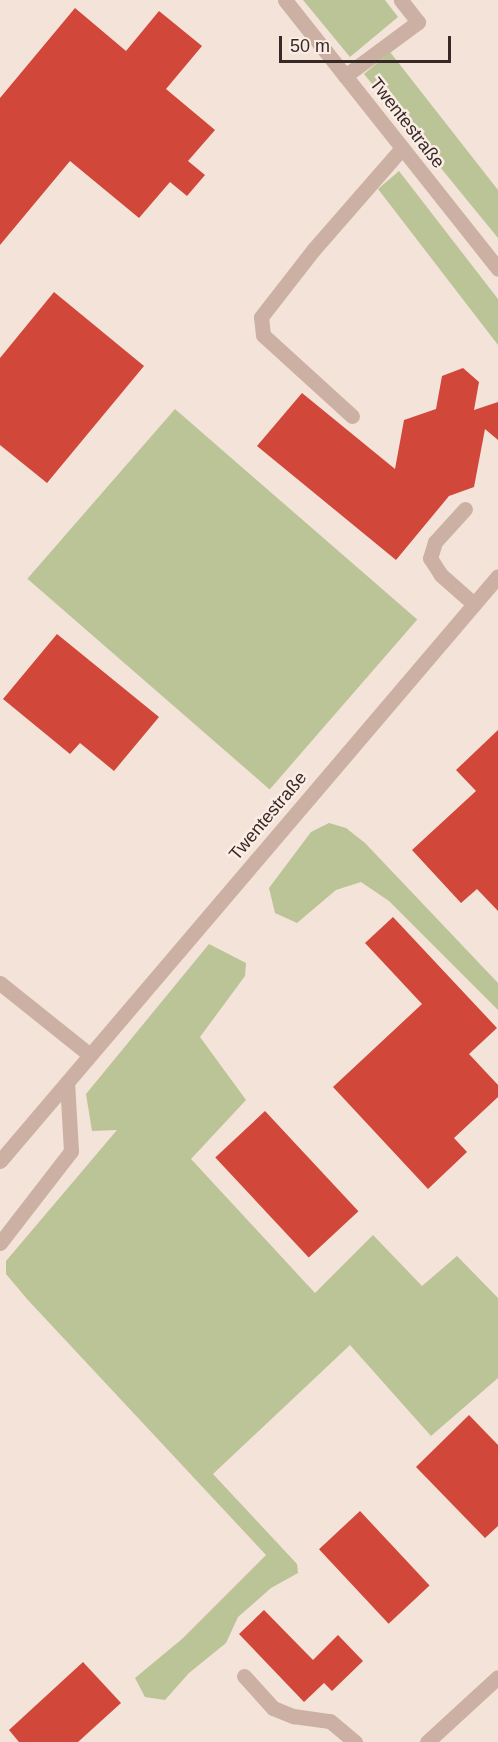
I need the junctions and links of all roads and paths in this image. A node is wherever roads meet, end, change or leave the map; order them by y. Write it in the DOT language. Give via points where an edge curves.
graph roads {
  1 [pos="285,0"];
  2 [pos="401,0"];
  3 [pos="345,76"];
  4 [pos="402,148"];
  5 [pos="498,269"];
  6 [pos="352,416"];
  7 [pos="465,509"];
  8 [pos="498,576"];
  9 [pos="474,604"];
  10 [pos="0,984"];
  11 [pos="90,1055"];
  12 [pos="67,1082"];
  13 [pos="0,1161"];
  14 [pos="0,1243"];
  15 [pos="244,1676"];
  16 [pos="498,1677"];
  17 [pos="355,1742"];
  18 [pos="427,1742"];
  1 -- 3 [label="street, Twentestraße"];
  2 -- 3 [label="street" via="418,22"];
  3 -- 4 [label="street, Twentestraße"];
  4 -- 5 [label="street, Twentestraße"];
  4 -- 6 [label="street" via="261,317 263,335"];
  7 -- 9 [label="street" via="435,542 429,558 441,575"];
  8 -- 9 [label="street, Twentestraße"];
  9 -- 11 [label="street, Twentestraße"];
  10 -- 11 [label="street"];
  11 -- 12 [label="street, Twentestraße"];
  12 -- 13 [label="street, Twentestraße"];
  12 -- 14 [label="street" via="71,1151"];
  15 -- 17 [label="street" via="273,1708 293,1716 330,1721"];
  16 -- 18 [label="street"];
}
